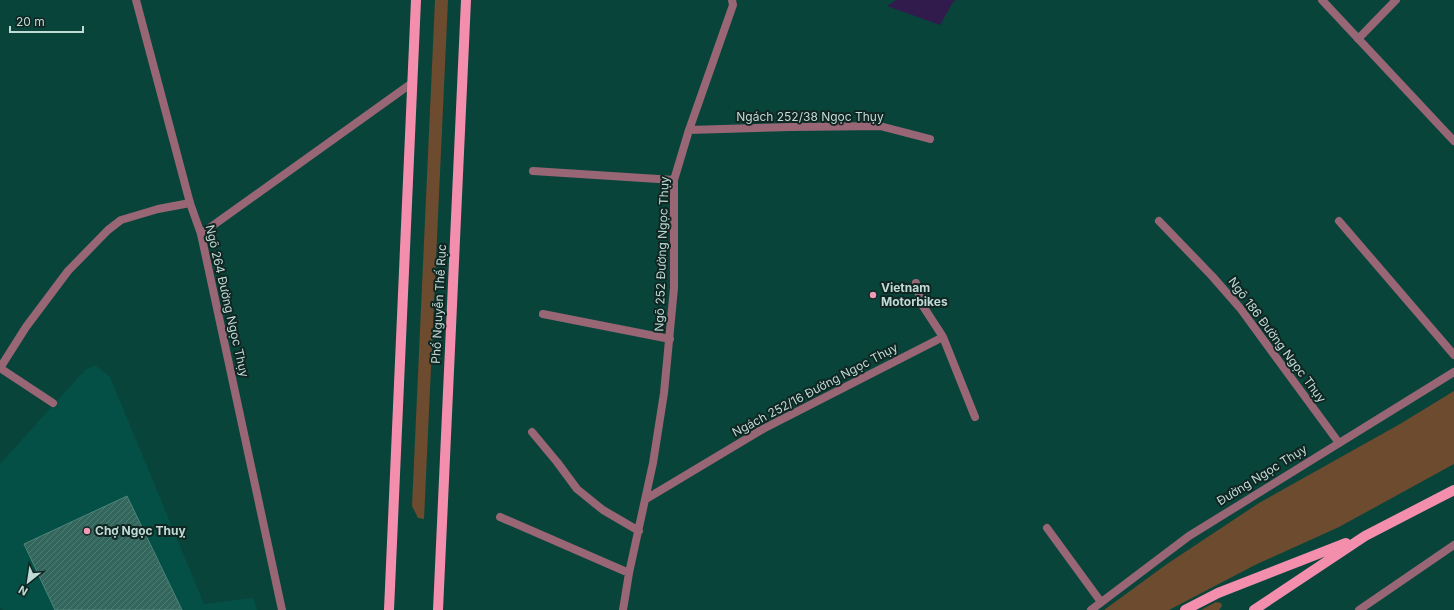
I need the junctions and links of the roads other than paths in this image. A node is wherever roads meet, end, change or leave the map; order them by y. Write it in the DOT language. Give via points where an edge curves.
graph roads {
  1 [pos="136,0"];
  2 [pos="416,0"];
  3 [pos="466,0"];
  4 [pos="732,0"];
  5 [pos="1322,0"];
  6 [pos="1396,0"];
  7 [pos="1358,39"];
  8 [pos="412,84"];
  9 [pos="689,130"];
  10 [pos="930,139"];
  11 [pos="1454,141"];
  12 [pos="533,171"];
  13 [pos="674,180"];
  14 [pos="190,204"];
  15 [pos="1159,221"];
  16 [pos="1339,221"];
  17 [pos="201,234"];
  18 [pos="916,283"];
  19 [pos="543,314"];
  20 [pos="943,337"];
  21 [pos="670,339"];
  22 [pos="1454,355"];
  23 [pos="0,368"];
  24 [pos="1454,372"];
  25 [pos="53,403"];
  26 [pos="975,417"];
  27 [pos="532,432"];
  28 [pos="1339,443"];
  29 [pos="1454,490"];
  30 [pos="646,499"];
  31 [pos="500,517"];
  32 [pos="1047,528"];
  33 [pos="639,531"];
  34 [pos="1365,536"];
  35 [pos="1454,545"];
  36 [pos="629,573"];
  37 [pos="1101,602"];
  38 [pos="282,610"];
  39 [pos="389,610"];
  40 [pos="438,610"];
  41 [pos="623,610"];
  42 [pos="1091,610"];
  43 [pos="1185,610"];
  44 [pos="1254,610"];
  45 [pos="1359,610"];
  1 -- 14 [label="street, Ngõ 264 Đường Ngọc Thụy"];
  2 -- 8 [label="main road"];
  3 -- 40 [label="main road, Phố Nguyễn Thế Rục"];
  4 -- 9 [label="street, Ngõ 252 Đường Ngọc Thụy" via="733,5"];
  5 -- 7 [label="street"];
  6 -- 7 [label="street"];
  7 -- 11 [label="street"];
  8 -- 17 [label="street"];
  8 -- 39 [label="main road"];
  9 -- 10 [label="street, Ngách 252/38 Ngọc Thụy" via="880,126"];
  9 -- 13 [label="street, Ngõ 252 Đường Ngọc Thụy"];
  12 -- 13 [label="street"];
  13 -- 21 [label="street, Ngõ 252 Đường Ngọc Thụy" via="674,288"];
  14 -- 17 [label="street, Ngõ 264 Đường Ngọc Thụy"];
  14 -- 23 [label="street" via="158,209 121,220 108,230 68,271 26,327"];
  15 -- 28 [label="street, Ngõ 186 Đường Ngọc Thụy" via="1240,308"];
  16 -- 22 [label="street"];
  17 -- 38 [label="street, Ngõ 264 Đường Ngọc Thụy"];
  18 -- 20 [label="street" via="921,303"];
  19 -- 21 [label="street"];
  20 -- 26 [label="street"];
  20 -- 30 [label="street, Ngách 252/16 Đường Ngọc Thụy" via="763,429"];
  21 -- 30 [label="street, Ngõ 252 Đường Ngọc Thụy" via="664,393"];
  23 -- 25 [label="street"];
  24 -- 28 [label="street, Đường Ngọc Thụy"];
  27 -- 33 [label="street" via="577,489 603,510"];
  28 -- 37 [label="street, Đường Ngọc Thụy" via="1189,536"];
  29 -- 34 [label="main road"];
  30 -- 33 [label="street, Ngõ 252 Đường Ngọc Thụy"];
  31 -- 36 [label="street"];
  32 -- 37 [label="street"];
  33 -- 36 [label="street, Ngõ 252 Đường Ngọc Thụy"];
  34 -- 43 [label="main road" via="1218,593"];
  34 -- 44 [label="main road"];
  35 -- 45 [label="street"];
  36 -- 41 [label="street, Ngõ 252 Đường Ngọc Thụy"];
  37 -- 42 [label="street, Đường Ngọc Thụy"];
}
